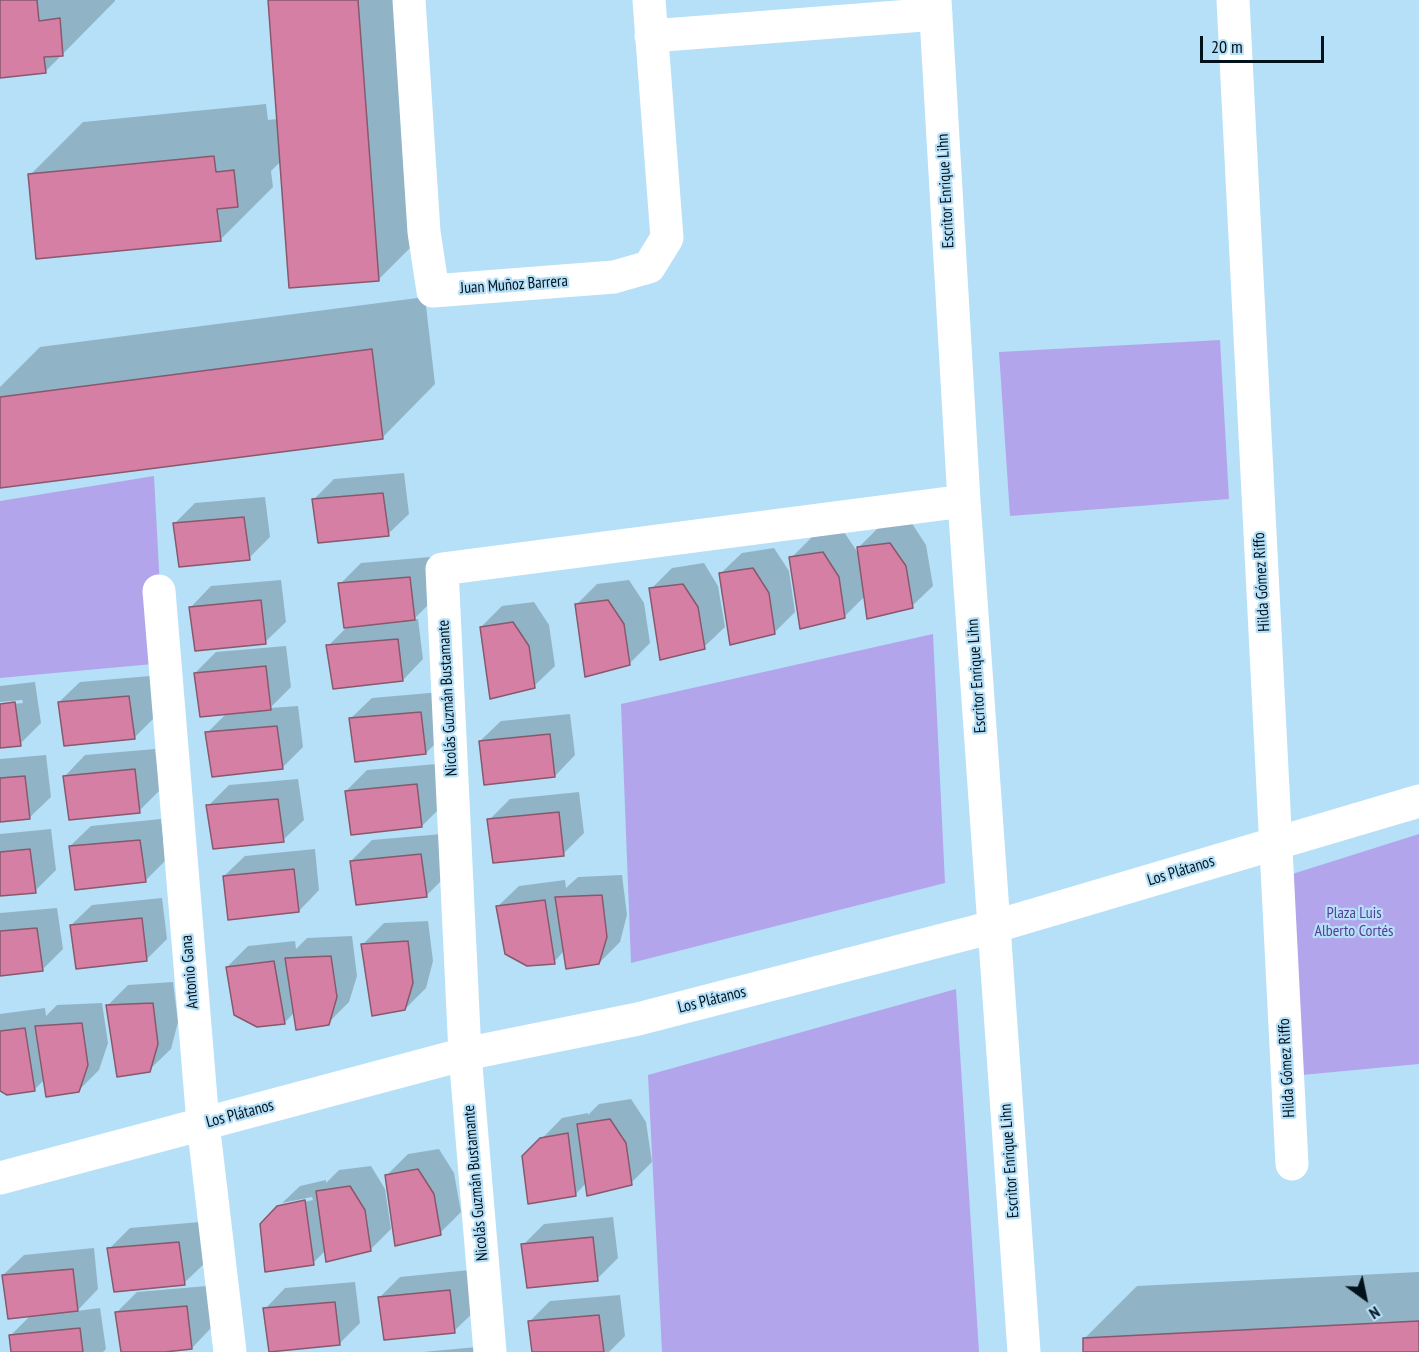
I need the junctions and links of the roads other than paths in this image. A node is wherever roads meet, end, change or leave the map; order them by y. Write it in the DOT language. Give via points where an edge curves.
graph roads {
  1 [pos="409,0"];
  2 [pos="649,0"];
  3 [pos="1233,0"];
  4 [pos="935,7"];
  5 [pos="651,36"];
  6 [pos="964,501"];
  7 [pos="159,591"];
  8 [pos="1419,801"];
  9 [pos="1275,843"];
  10 [pos="993,927"];
  11 [pos="465,1054"];
  12 [pos="203,1124"];
  13 [pos="1292,1164"];
  14 [pos="0,1178"];
  15 [pos="230,1352"];
  16 [pos="490,1352"];
  17 [pos="1024,1352"];
  1 -- 5 [label="street, Juan Muñoz Barrera" via="423,232 433,291 614,277 650,267 667,238"];
  2 -- 5 [label="street, Juan Muñoz Barrera"];
  3 -- 9 [label="street, Hilda Gómez Riffo"];
  4 -- 5 [label="street"];
  4 -- 6 [label="street, Escritor Enrique Lihn"];
  6 -- 10 [label="street, Escritor Enrique Lihn"];
  6 -- 11 [label="street, Nicolás Guzmán Bustamante" via="442,569"];
  7 -- 12 [label="street, Antonio Gana"];
  8 -- 9 [label="street, Los Plátanos"];
  9 -- 10 [label="street, Los Plátanos"];
  9 -- 13 [label="street, Hilda Gómez Riffo"];
  10 -- 11 [label="street, Los Plátanos" via="638,1019"];
  10 -- 17 [label="street, Escritor Enrique Lihn"];
  11 -- 12 [label="street, Los Plátanos"];
  11 -- 16 [label="street, Nicolás Guzmán Bustamante"];
  12 -- 14 [label="street, Los Plátanos"];
  12 -- 15 [label="street, Antonio Gana"];
}
